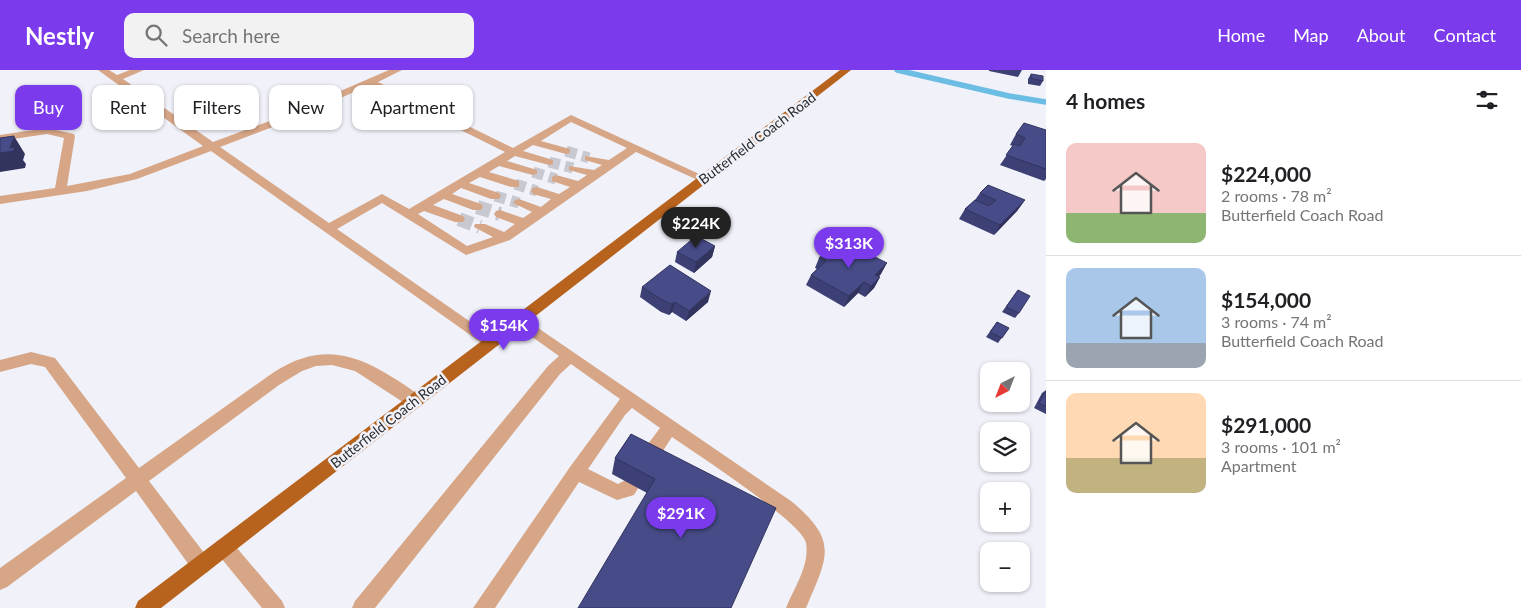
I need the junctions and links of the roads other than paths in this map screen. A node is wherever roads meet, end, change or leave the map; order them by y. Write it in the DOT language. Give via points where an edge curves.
graph roads {
  1 [pos="103,70"];
  2 [pos="139,70"];
  3 [pos="397,70"];
  4 [pos="846,70"];
  5 [pos="115,79"];
  6 [pos="371,82"];
  7 [pos="0,138"];
  8 [pos="530,141"];
  9 [pos="212,147"];
  10 [pos="634,148"];
  11 [pos="566,151"];
  12 [pos="513,152"];
  13 [pos="589,158"];
  14 [pos="496,161"];
  15 [pos="549,162"];
  16 [pos="611,164"];
  17 [pos="573,168"];
  18 [pos="478,172"];
  19 [pos="533,172"];
  20 [pos="595,174"];
  21 [pos="556,179"];
  22 [pos="704,179"];
  23 [pos="459,184"];
  24 [pos="515,184"];
  25 [pos="578,185"];
  26 [pos="60,191"];
  27 [pos="537,191"];
  28 [pos="442,194"];
  29 [pos="496,196"];
  30 [pos="560,198"];
  31 [pos="0,200"];
  32 [pos="519,203"];
  33 [pos="423,206"];
  34 [pos="477,207"];
  35 [pos="541,211"];
  36 [pos="409,214"];
  37 [pos="500,214"];
  38 [pos="459,219"];
  39 [pos="524,223"];
  40 [pos="480,228"];
  41 [pos="328,229"];
  42 [pos="504,237"];
  43 [pos="519,320"];
  44 [pos="490,343"];
  45 [pos="570,356"];
  46 [pos="0,366"];
  47 [pos="631,399"];
  48 [pos="415,401"];
  49 [pos="670,427"];
  50 [pos="645,460"];
  51 [pos="576,472"];
  52 [pos="137,480"];
  53 [pos="631,485"];
  54 [pos="224,547"];
  55 [pos="201,565"];
  56 [pos="0,580"];
  57 [pos="145,608"];
  58 [pos="274,608"];
  59 [pos="362,608"];
  60 [pos="483,608"];
  61 [pos="796,608"];
  1 -- 5 [label="lane"];
  2 -- 5 [label="lane"];
  3 -- 6 [label="lane"];
  4 -- 22 [label="main road, Butterfield Coach Road"];
  5 -- 9 [label="lane"];
  6 -- 9 [label="lane"];
  6 -- 12 [label="lane"];
  7 -- 26 [label="lane" via="47,131 70,136"];
  8 -- 10 [label="lane" via="571,118"];
  8 -- 11 [label="lane"];
  8 -- 12 [label="lane"];
  9 -- 26 [label="lane" via="133,177"];
  9 -- 41 [label="lane"];
  10 -- 16 [label="lane"];
  10 -- 22 [label="lane"];
  12 -- 14 [label="lane"];
  12 -- 15 [label="lane"];
  13 -- 16 [label="lane"];
  14 -- 18 [label="lane"];
  14 -- 19 [label="lane"];
  16 -- 20 [label="lane"];
  17 -- 20 [label="lane"];
  18 -- 23 [label="lane"];
  18 -- 24 [label="lane"];
  20 -- 25 [label="lane"];
  21 -- 25 [label="lane"];
  22 -- 43 [label="main road, Butterfield Coach Road"];
  23 -- 28 [label="lane"];
  23 -- 29 [label="lane"];
  25 -- 30 [label="lane"];
  26 -- 31 [label="lane"];
  27 -- 30 [label="lane"];
  28 -- 33 [label="lane"];
  28 -- 34 [label="lane"];
  30 -- 35 [label="lane"];
  32 -- 35 [label="lane"];
  33 -- 36 [label="lane"];
  33 -- 38 [label="lane"];
  35 -- 39 [label="lane"];
  36 -- 41 [label="lane" via="382,198"];
  36 -- 42 [label="lane" via="466,251"];
  37 -- 39 [label="lane"];
  39 -- 42 [label="lane"];
  40 -- 42 [label="lane"];
  41 -- 44 [label="lane"];
  43 -- 44 [label="main road, Butterfield Coach Road"];
  43 -- 45 [label="lane"];
  44 -- 48 [label="main road, Butterfield Coach Road"];
  45 -- 47 [label="lane"];
  45 -- 59 [label="lane" via="554,370"];
  46 -- 52 [label="lane" via="31,358 50,362"];
  47 -- 49 [label="lane"];
  47 -- 51 [label="lane" via="619,410"];
  48 -- 52 [label="lane" via="362,365 331,357 301,364 273,380"];
  48 -- 54 [label="main road, Butterfield Coach Road"];
  49 -- 50 [label="lane"];
  49 -- 61 [label="lane" via="784,507 812,534 816,549 814,561"];
  51 -- 53 [label="lane" via="617,492"];
  51 -- 60 [label="lane"];
  52 -- 55 [label="lane"];
  52 -- 56 [label="lane"];
  54 -- 55 [label="main road, Butterfield Coach Road"];
  54 -- 58 [label="lane"];
  55 -- 57 [label="main road, Butterfield Coach Road"];
}
